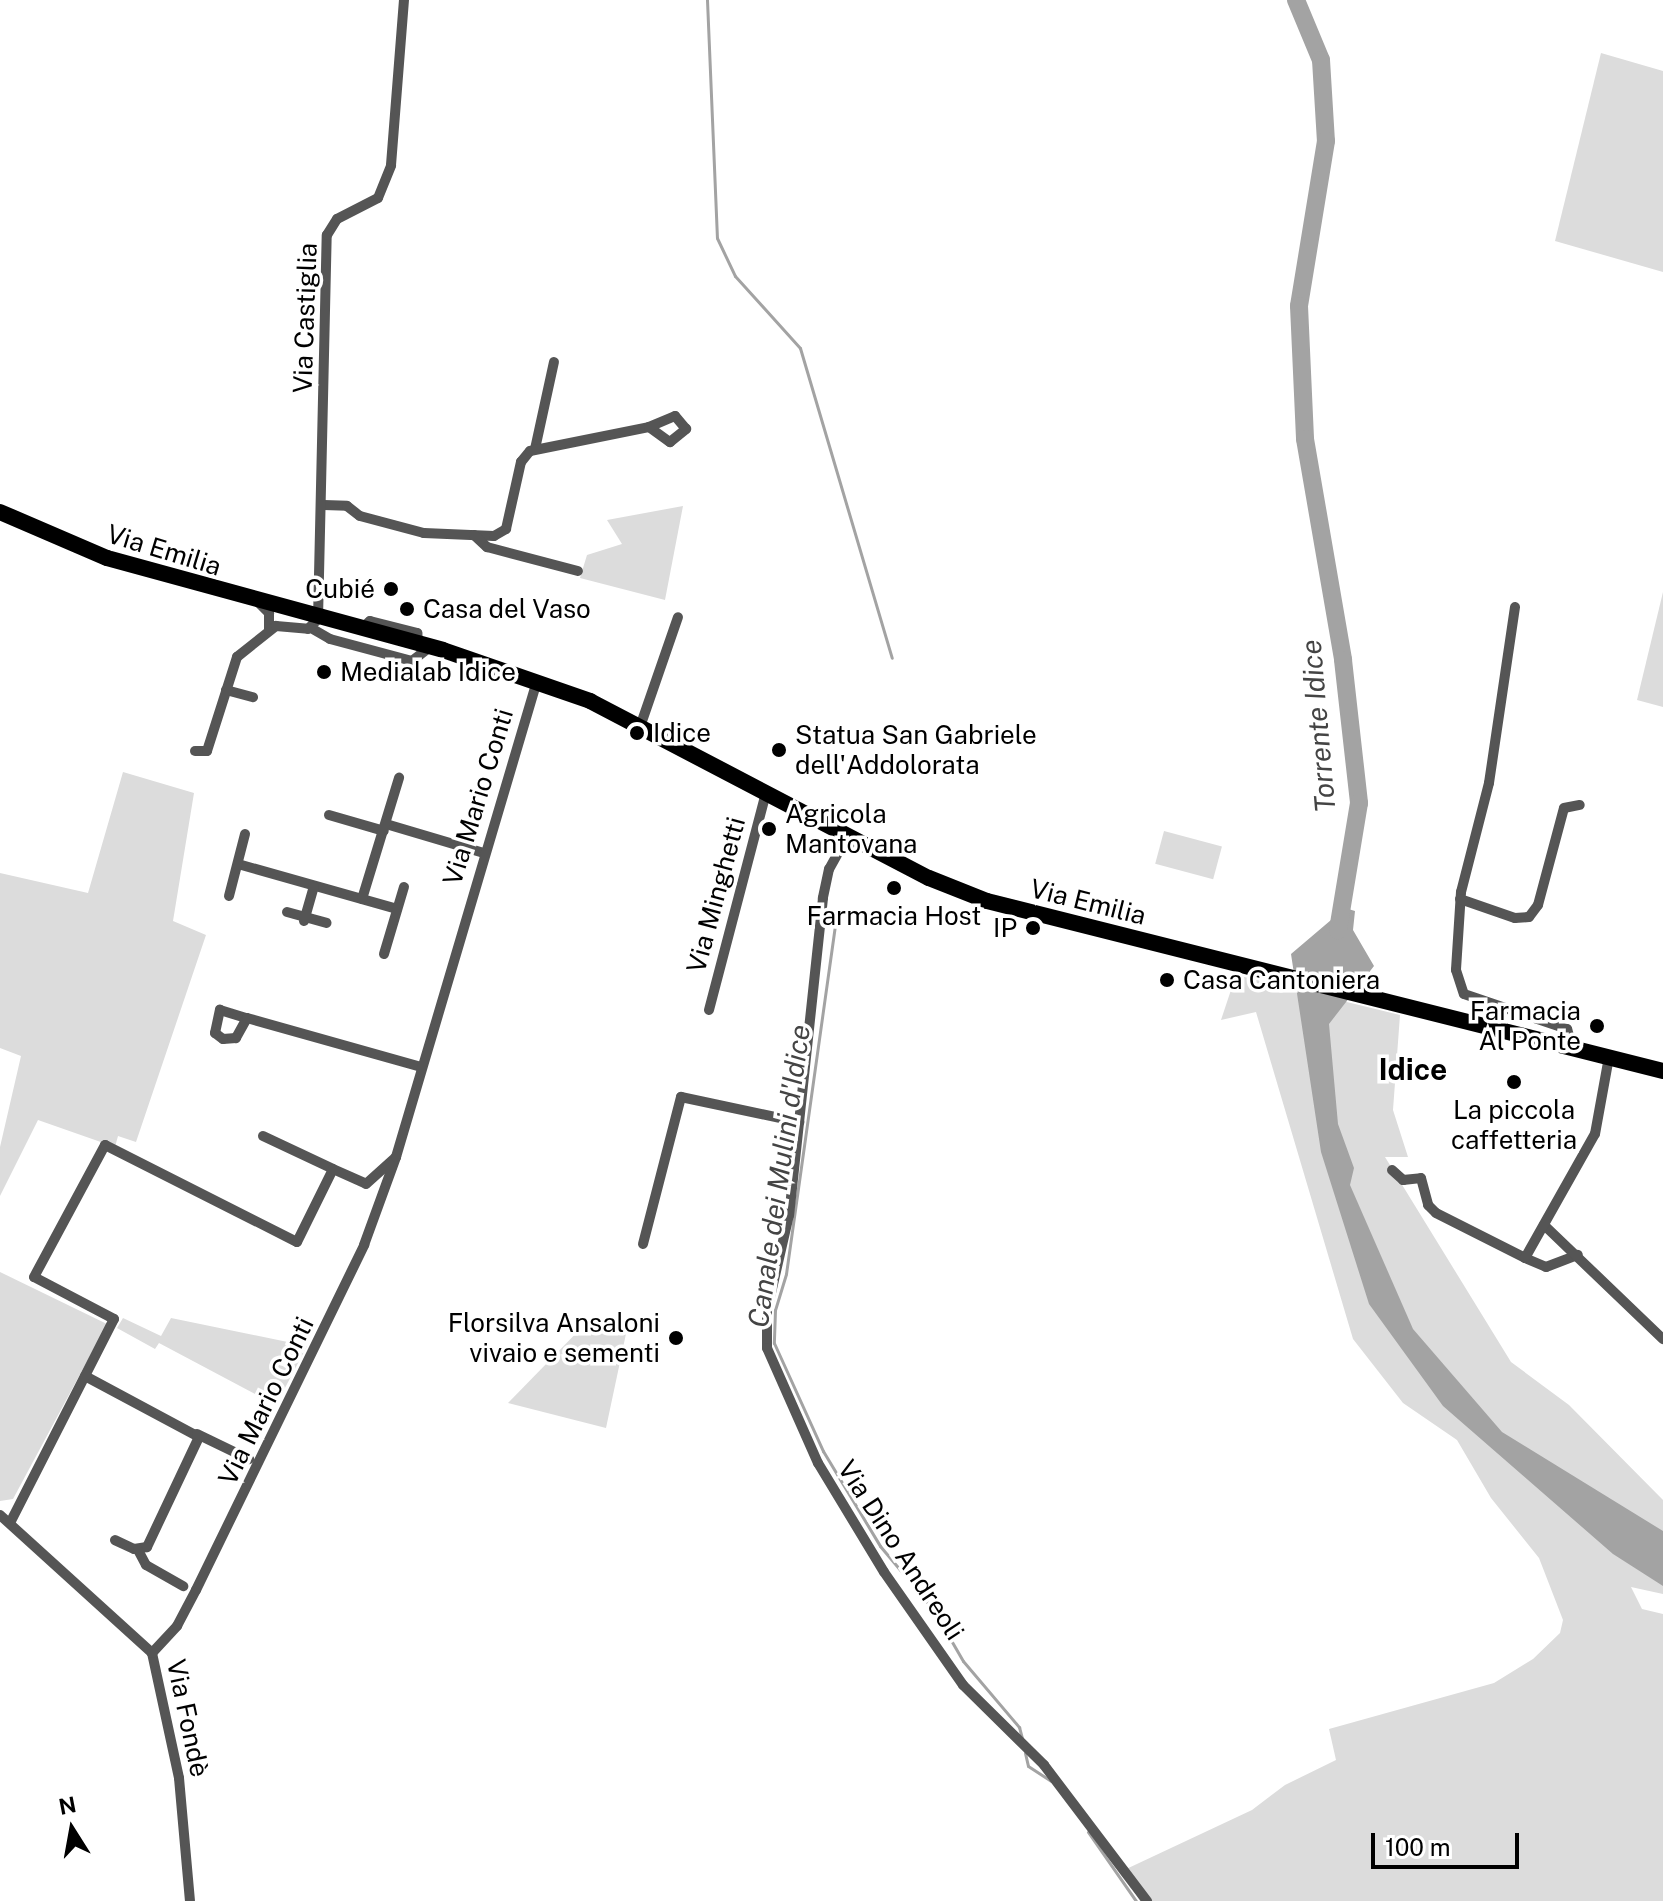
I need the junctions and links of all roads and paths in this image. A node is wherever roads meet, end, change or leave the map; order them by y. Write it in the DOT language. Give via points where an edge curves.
graph roads {
  1 [pos="404,0"];
  2 [pos="554,362"];
  3 [pos="649,427"];
  4 [pos="535,449"];
  5 [pos="324,505"];
  6 [pos="0,512"];
  7 [pos="474,535"];
  8 [pos="578,571"];
  9 [pos="260,604"];
  10 [pos="1515,607"];
  11 [pos="678,617"];
  12 [pos="315,623"];
  13 [pos="269,630"];
  14 [pos="424,645"];
  15 [pos="537,681"];
  16 [pos="226,690"];
  17 [pos="253,697"];
  18 [pos="641,724"];
  19 [pos="195,751"];
  20 [pos="399,778"];
  21 [pos="766,792"];
  22 [pos="1580,805"];
  23 [pos="329,815"];
  24 [pos="385,827"];
  25 [pos="245,834"];
  26 [pos="848,835"];
  27 [pos="484,853"];
  28 [pos="238,864"];
  29 [pos="314,886"];
  30 [pos="404,887"];
  31 [pos="229,896"];
  32 [pos="362,899"];
  33 [pos="1460,899"];
  34 [pos="397,909"];
  35 [pos="287,912"];
  36 [pos="305,919"];
  37 [pos="327,923"];
  38 [pos="384,954"];
  39 [pos="709,1010"];
  40 [pos="247,1018"];
  41 [pos="1546,1022"];
  42 [pos="1554,1044"];
  43 [pos="1573,1049"];
  44 [pos="1609,1057"];
  45 [pos="421,1067"];
  46 [pos="1663,1071"];
  47 [pos="799,1122"];
  48 [pos="263,1136"];
  49 [pos="396,1157"];
  50 [pos="333,1169"];
  51 [pos="1392,1170"];
  52 [pos="1544,1225"];
  53 [pos="643,1244"];
  54 [pos="1578,1255"];
  55 [pos="1525,1258"];
  56 [pos="1663,1339"];
  57 [pos="85,1376"];
  58 [pos="197,1433"];
  59 [pos="249,1459"];
  60 [pos="0,1515"];
  61 [pos="10,1523"];
  62 [pos="115,1540"];
  63 [pos="138,1550"];
  64 [pos="183,1586"];
  65 [pos="152,1653"];
  66 [pos="190,1901"];
  67 [pos="1147,1901"];
  1 -- 5 [label="street, Via Castiglia" via="391,165 378,198 337,219 327,235"];
  2 -- 4 [label="street"];
  3 -- 4 [label="street"];
  4 -- 7 [label="street" via="521,462 506,529 494,536"];
  5 -- 7 [label="street" via="347,506 360,516 424,533"];
  5 -- 12 [label="street, Via Castiglia"];
  6 -- 9 [label="main road, Via Emilia" via="71,546"];
  7 -- 8 [label="street" via="487,547"];
  9 -- 12 [label="main road, Via Emilia"];
  9 -- 13 [label="street" via="269,613"];
  10 -- 33 [label="street" via="1489,783"];
  11 -- 18 [label="street"];
  12 -- 13 [label="street, Via Emilia"];
  12 -- 14 [label="main road, Via Emilia"];
  12 -- 14 [label="street, Via Emilia" via="330,639 412,661"];
  13 -- 16 [label="street" via="237,657"];
  14 -- 15 [label="main road, Via Emilia"];
  15 -- 18 [label="main road, Via Emilia"];
  15 -- 27 [label="street, Via Mario Conti"];
  16 -- 17 [label="street"];
  16 -- 19 [label="street" via="207,751"];
  18 -- 21 [label="main road, Via Emilia"];
  20 -- 24 [label="street"];
  21 -- 26 [label="main road, Via Emilia"];
  21 -- 39 [label="street, Via Minghetti"];
  22 -- 33 [label="street" via="1564,808 1538,905 1529,917 1515,918"];
  23 -- 24 [label="street"];
  24 -- 27 [label="street"];
  24 -- 32 [label="street"];
  25 -- 28 [label="street"];
  26 -- 42 [label="main road, Via Emilia" via="929,878 987,901"];
  26 -- 47 [label="street, Via Dino Andreoli" via="829,869 823,898"];
  27 -- 45 [label="street, Via Mario Conti"];
  28 -- 29 [label="street"];
  28 -- 31 [label="street"];
  29 -- 32 [label="street"];
  29 -- 36 [label="street"];
  30 -- 34 [label="street"];
  32 -- 34 [label="street"];
  33 -- 41 [label="street" via="1456,970 1462,991"];
  34 -- 38 [label="street"];
  35 -- 36 [label="street"];
  36 -- 37 [label="street"];
  40 -- 45 [label="street"];
  41 -- 42 [label="street" via="1554,1031"];
  41 -- 43 [label="street" via="1567,1029"];
  42 -- 43 [label="main road, Via Emilia"];
  43 -- 44 [label="main road, Via Emilia"];
  44 -- 46 [label="main road, Via Emilia"];
  44 -- 52 [label="street" via="1595,1134"];
  45 -- 49 [label="street, Via Mario Conti"];
  47 -- 53 [label="street" via="681,1097"];
  47 -- 67 [label="street, Via Dino Andreoli" via="785,1243 767,1310 767,1348 818,1463 876,1560 963,1685 1023,1743"];
  48 -- 50 [label="street"];
  49 -- 50 [label="street" via="366,1184"];
  49 -- 65 [label="street, Via Mario Conti" via="336,1308 183,1614"];
  50 -- 57 [label="street" via="297,1242 105,1145 34,1277 114,1319"];
  51 -- 55 [label="street" via="1403,1180 1421,1178 1436,1213"];
  52 -- 54 [label="street"];
  52 -- 55 [label="street"];
  54 -- 55 [label="street" via="1546,1267"];
  54 -- 56 [label="street"];
  57 -- 58 [label="street"];
  57 -- 61 [label="street"];
  58 -- 59 [label="street"];
  58 -- 63 [label="street" via="195,1452 147,1547"];
  60 -- 61 [label="street, Via Fondè"];
  61 -- 65 [label="street, Via Fondè"];
  62 -- 63 [label="street"];
  63 -- 64 [label="street" via="146,1565"];
  65 -- 66 [label="street, Via Fondè" via="179,1778"];
}
